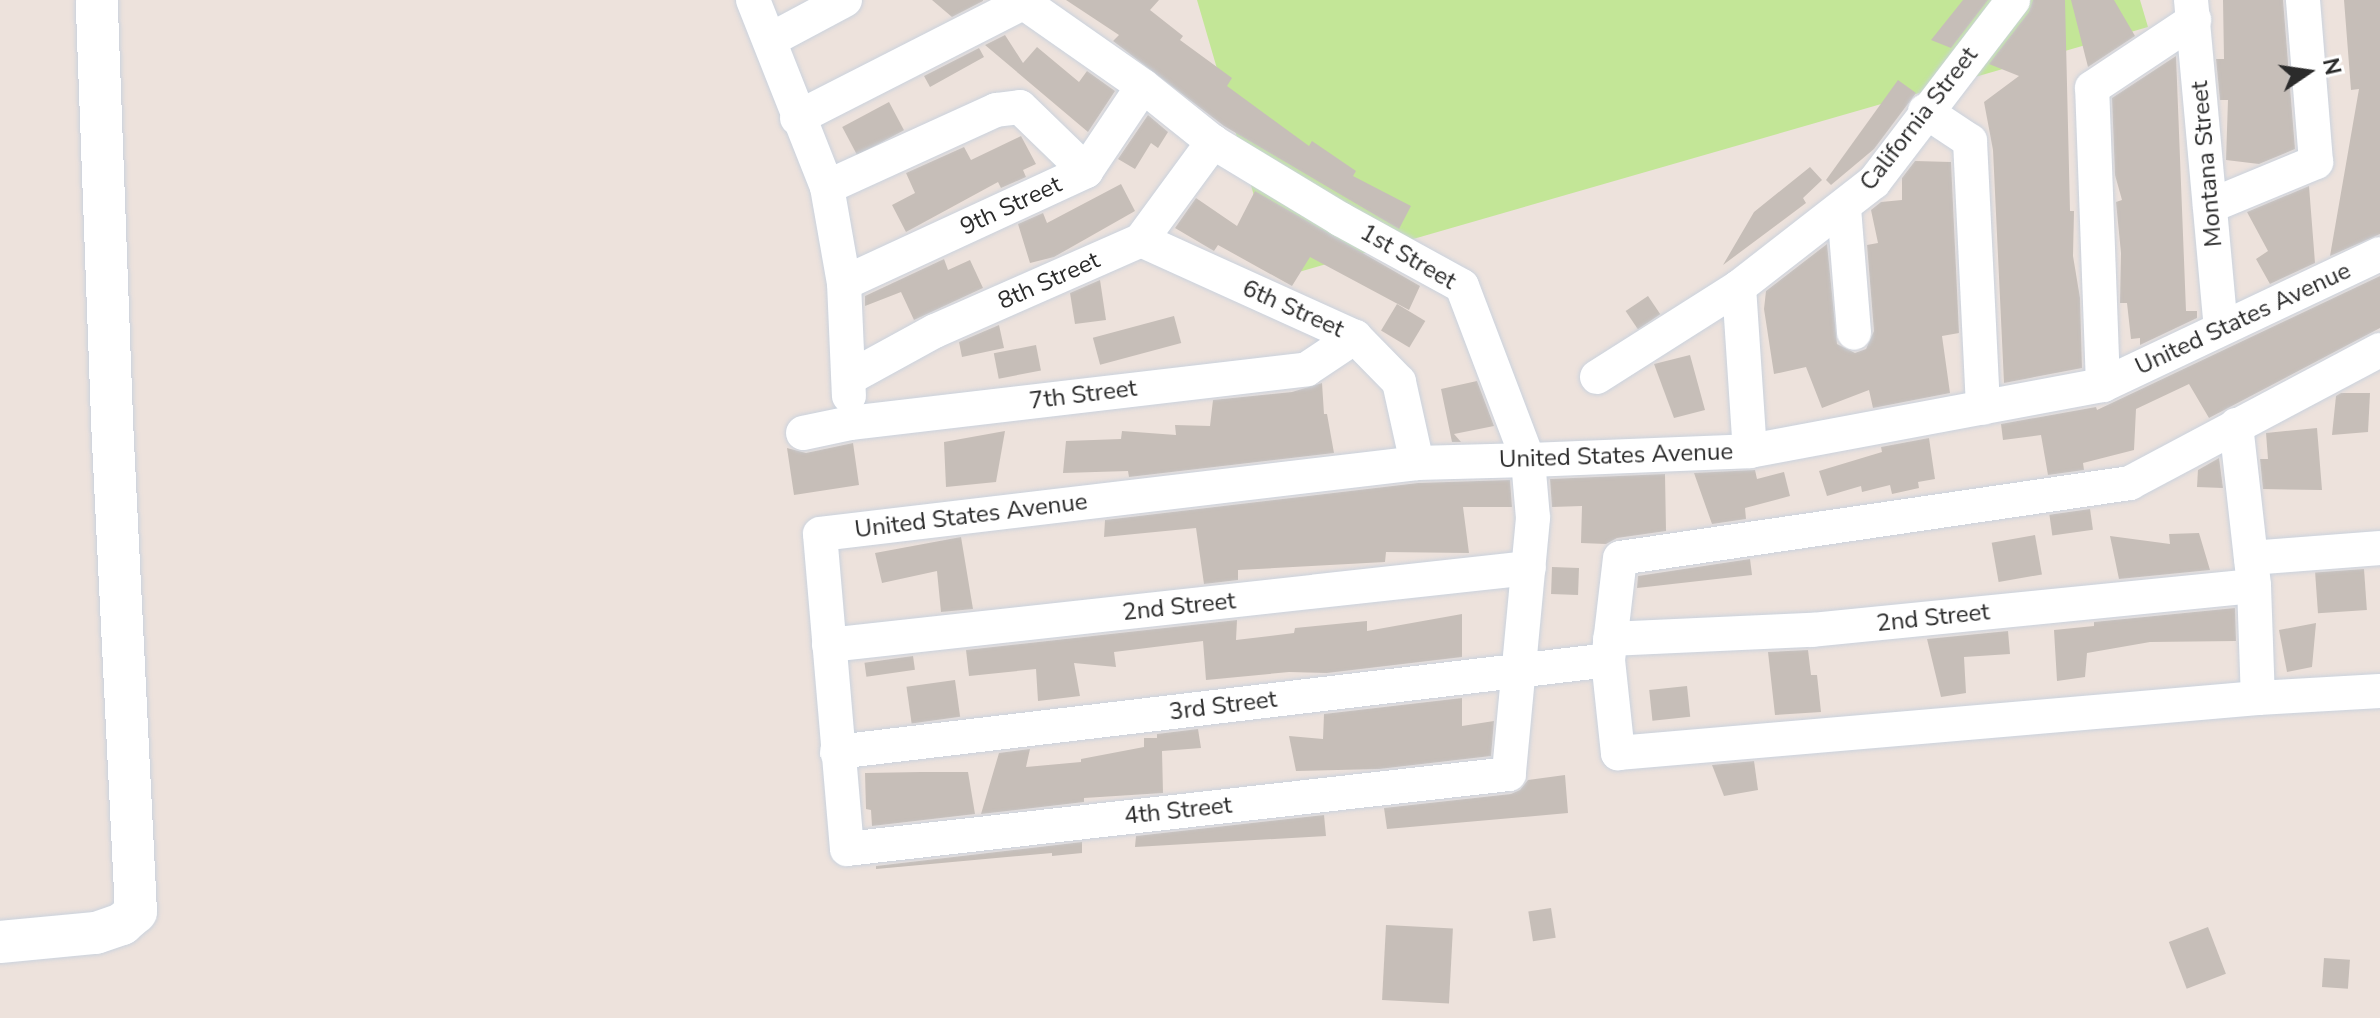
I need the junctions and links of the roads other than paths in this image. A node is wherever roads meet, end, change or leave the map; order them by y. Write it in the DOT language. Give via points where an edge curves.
graph roads {
  1 [pos="97,0"];
  2 [pos="753,0"];
  3 [pos="845,0"];
  4 [pos="2013,0"];
  5 [pos="2303,0"];
  6 [pos="1022,2"];
  7 [pos="2193,10"];
  8 [pos="770,40"];
  9 [pos="1143,86"];
  10 [pos="1925,111"];
  11 [pos="797,118"];
  12 [pos="1213,142"];
  13 [pos="1086,171"];
  14 [pos="827,187"];
  15 [pos="2210,206"];
  16 [pos="1844,208"];
  17 [pos="1141,240"];
  18 [pos="2380,254"];
  19 [pos="844,283"];
  20 [pos="1739,287"];
  21 [pos="2221,328"];
  22 [pos="1854,333"];
  23 [pos="1355,337"];
  24 [pos="2380,350"];
  25 [pos="1597,377"];
  26 [pos="849,378"];
  27 [pos="2103,385"];
  28 [pos="1983,408"];
  29 [pos="850,423"];
  30 [pos="2236,425"];
  31 [pos="803,433"];
  32 [pos="1750,451"];
  33 [pos="1528,460"];
  34 [pos="1417,463"];
  35 [pos="2380,548"];
  36 [pos="1529,568"];
  37 [pos="2252,572"];
  38 [pos="829,645"];
  39 [pos="1609,650"];
  40 [pos="1521,670"];
  41 [pos="2380,691"];
  42 [pos="2258,698"];
  43 [pos="837,752"];
  44 [pos="1509,774"];
  45 [pos="0,942"];
  1 -- 45 [label="street" via="136,912 122,924 96,933"];
  2 -- 8 [label="street"];
  3 -- 8 [label="street"];
  4 -- 10 [label="street, California Street"];
  5 -- 15 [label="street" via="2316,162"];
  6 -- 9 [label="street, 1st Street"];
  6 -- 11 [label="street"];
  7 -- 15 [label="street, Montana Street"];
  7 -- 27 [label="street" via="2092,88"];
  8 -- 11 [label="street"];
  9 -- 12 [label="street, 1st Street"];
  9 -- 13 [label="street, 9th Street"];
  10 -- 16 [label="street, California Street" via="1874,182"];
  10 -- 28 [label="street" via="1970,141"];
  11 -- 14 [label="street"];
  12 -- 17 [label="street, 8th Street"];
  12 -- 33 [label="street, 1st Street" via="1462,286"];
  13 -- 14 [label="street" via="1020,107 996,110"];
  13 -- 19 [label="street, 9th Street"];
  14 -- 19 [label="street"];
  15 -- 21 [label="street, Montana Street"];
  16 -- 20 [label="street, California Street"];
  16 -- 22 [label="street"];
  17 -- 23 [label="street, 6th Street"];
  17 -- 26 [label="street, 8th Street" via="935,331"];
  18 -- 21 [label="street, United States Avenue"];
  19 -- 26 [label="street"];
  20 -- 25 [label="street, California Street"];
  20 -- 32 [label="street"];
  21 -- 27 [label="street, United States Avenue"];
  23 -- 29 [label="street, 7th Street" via="1307,369"];
  23 -- 34 [label="street, 6th Street" via="1399,382"];
  24 -- 30 [label="street"];
  26 -- 29 [label="street"];
  27 -- 28 [label="street, United States Avenue"];
  28 -- 32 [label="street, United States Avenue"];
  29 -- 31 [label="street, 7th Street"];
  30 -- 37 [label="street"];
  30 -- 39 [label="street" via="2130,483 1620,558"];
  32 -- 33 [label="street, United States Avenue"];
  33 -- 34 [label="street, United States Avenue"];
  33 -- 36 [label="street, 1st Street" via="1533,518"];
  34 -- 38 [label="street, United States Avenue" via="820,534"];
  35 -- 37 [label="street, 2nd Street"];
  36 -- 38 [label="street, 2nd Street"];
  36 -- 40 [label="street, 1st Street"];
  37 -- 39 [label="street, 2nd Street" via="1812,630"];
  37 -- 42 [label="street"];
  38 -- 43 [label="street"];
  39 -- 40 [label="street, 3rd Street"];
  39 -- 42 [label="street" via="1618,753"];
  40 -- 43 [label="street, 3rd Street"];
  40 -- 44 [label="street, 1st Street"];
  41 -- 42 [label="street"];
  43 -- 44 [label="street, 4th Street" via="847,849"];
}
